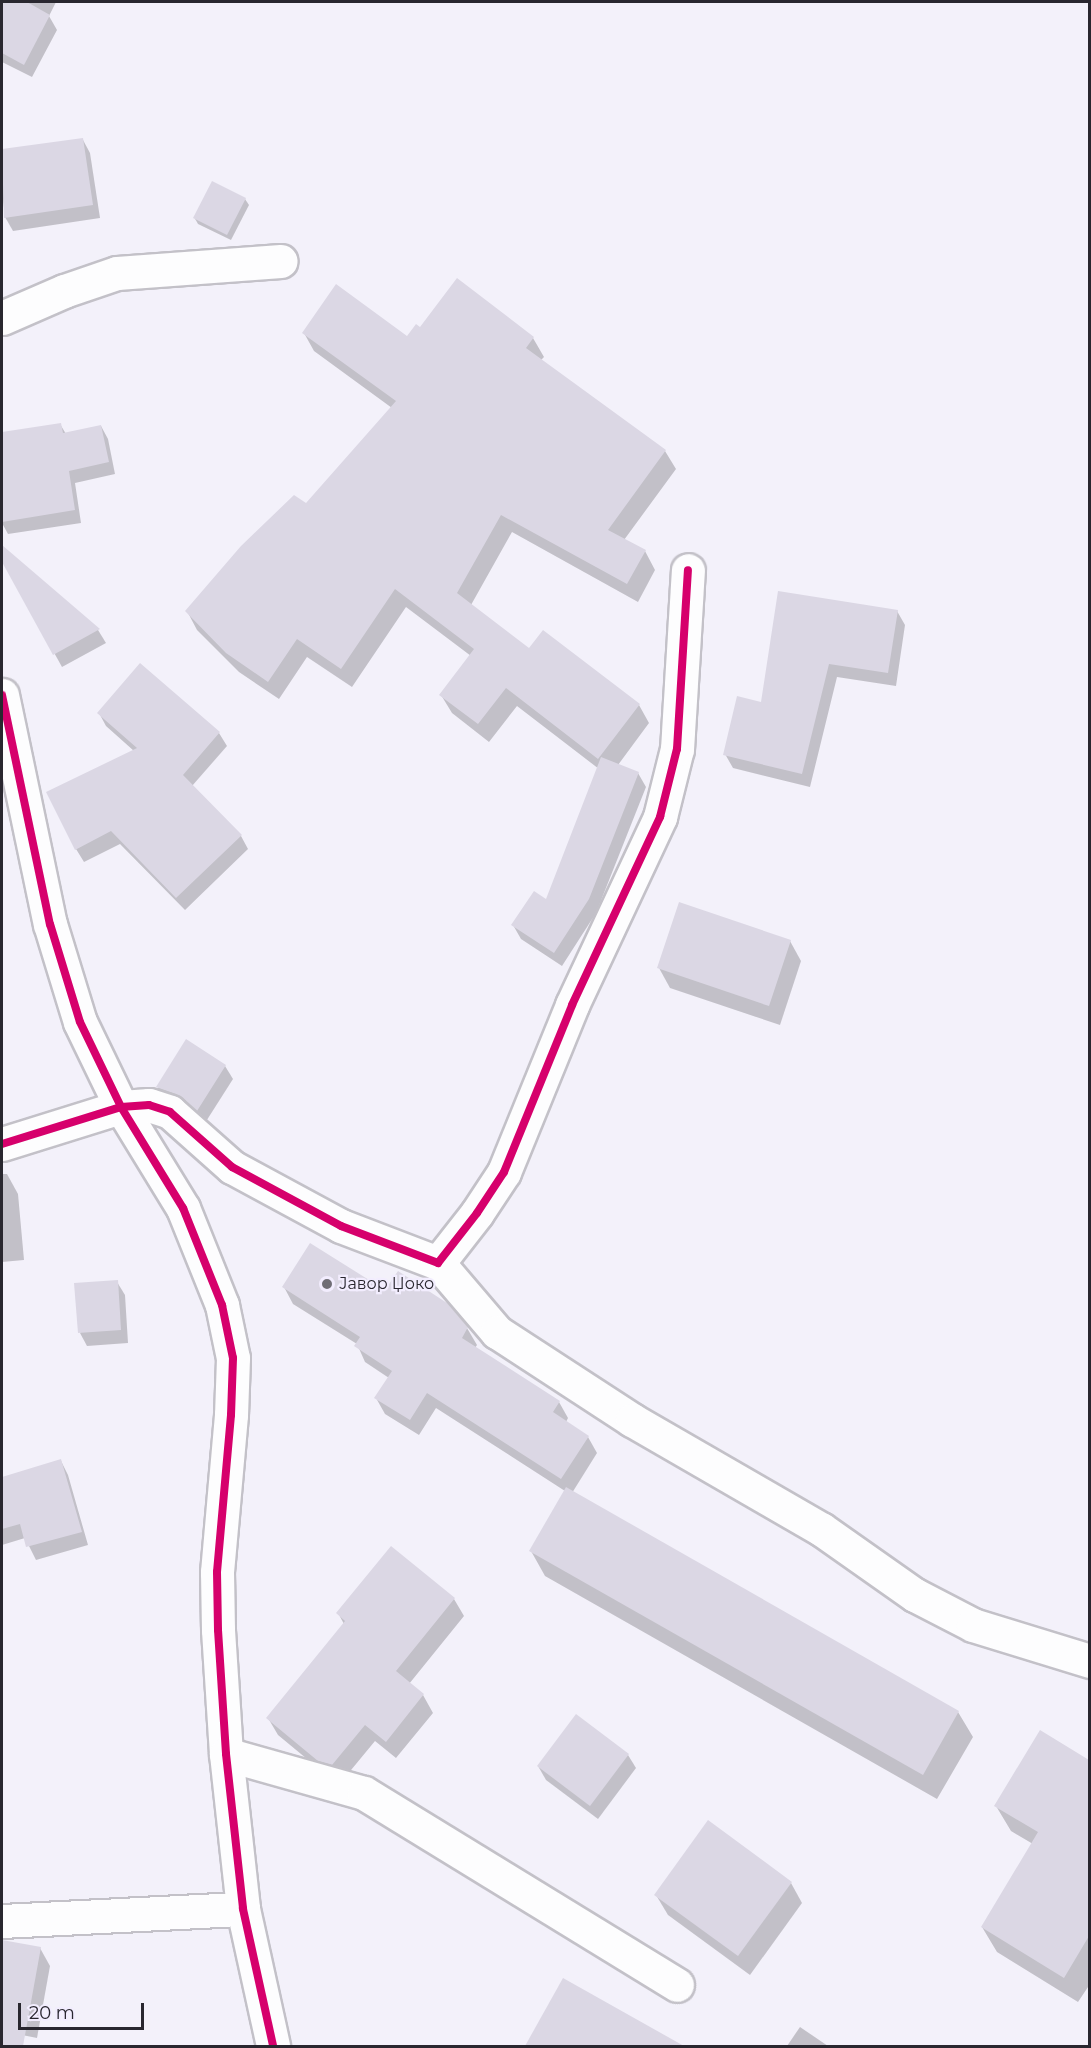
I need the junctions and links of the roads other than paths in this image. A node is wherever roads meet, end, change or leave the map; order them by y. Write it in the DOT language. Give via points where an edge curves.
graph roads {
  1 [pos="281,261"];
  2 [pos="2,318"];
  3 [pos="688,570"];
  4 [pos="2,695"];
  5 [pos="121,1107"];
  6 [pos="2,1144"];
  7 [pos="438,1263"];
  8 [pos="1089,1661"];
  9 [pos="226,1754"];
  10 [pos="243,1909"];
  11 [pos="2,1921"];
  12 [pos="677,1985"];
  13 [pos="273,2046"];
  1 -- 2 [label="street" via="117,273"];
  3 -- 7 [label="street" via="677,749 660,817 572,1005 504,1172"];
  4 -- 5 [label="street" via="50,924 80,1023"];
  5 -- 6 [label="street"];
  5 -- 7 [label="street" via="149,1105 170,1113 232,1167 341,1226"];
  5 -- 9 [label="street" via="183,1208 222,1305 233,1358 217,1572"];
  7 -- 8 [label="street" via="497,1332 632,1420 821,1528 915,1595 973,1625"];
  9 -- 10 [label="street"];
  9 -- 12 [label="street" via="364,1793"];
  10 -- 11 [label="street"];
  10 -- 13 [label="street"];
}
